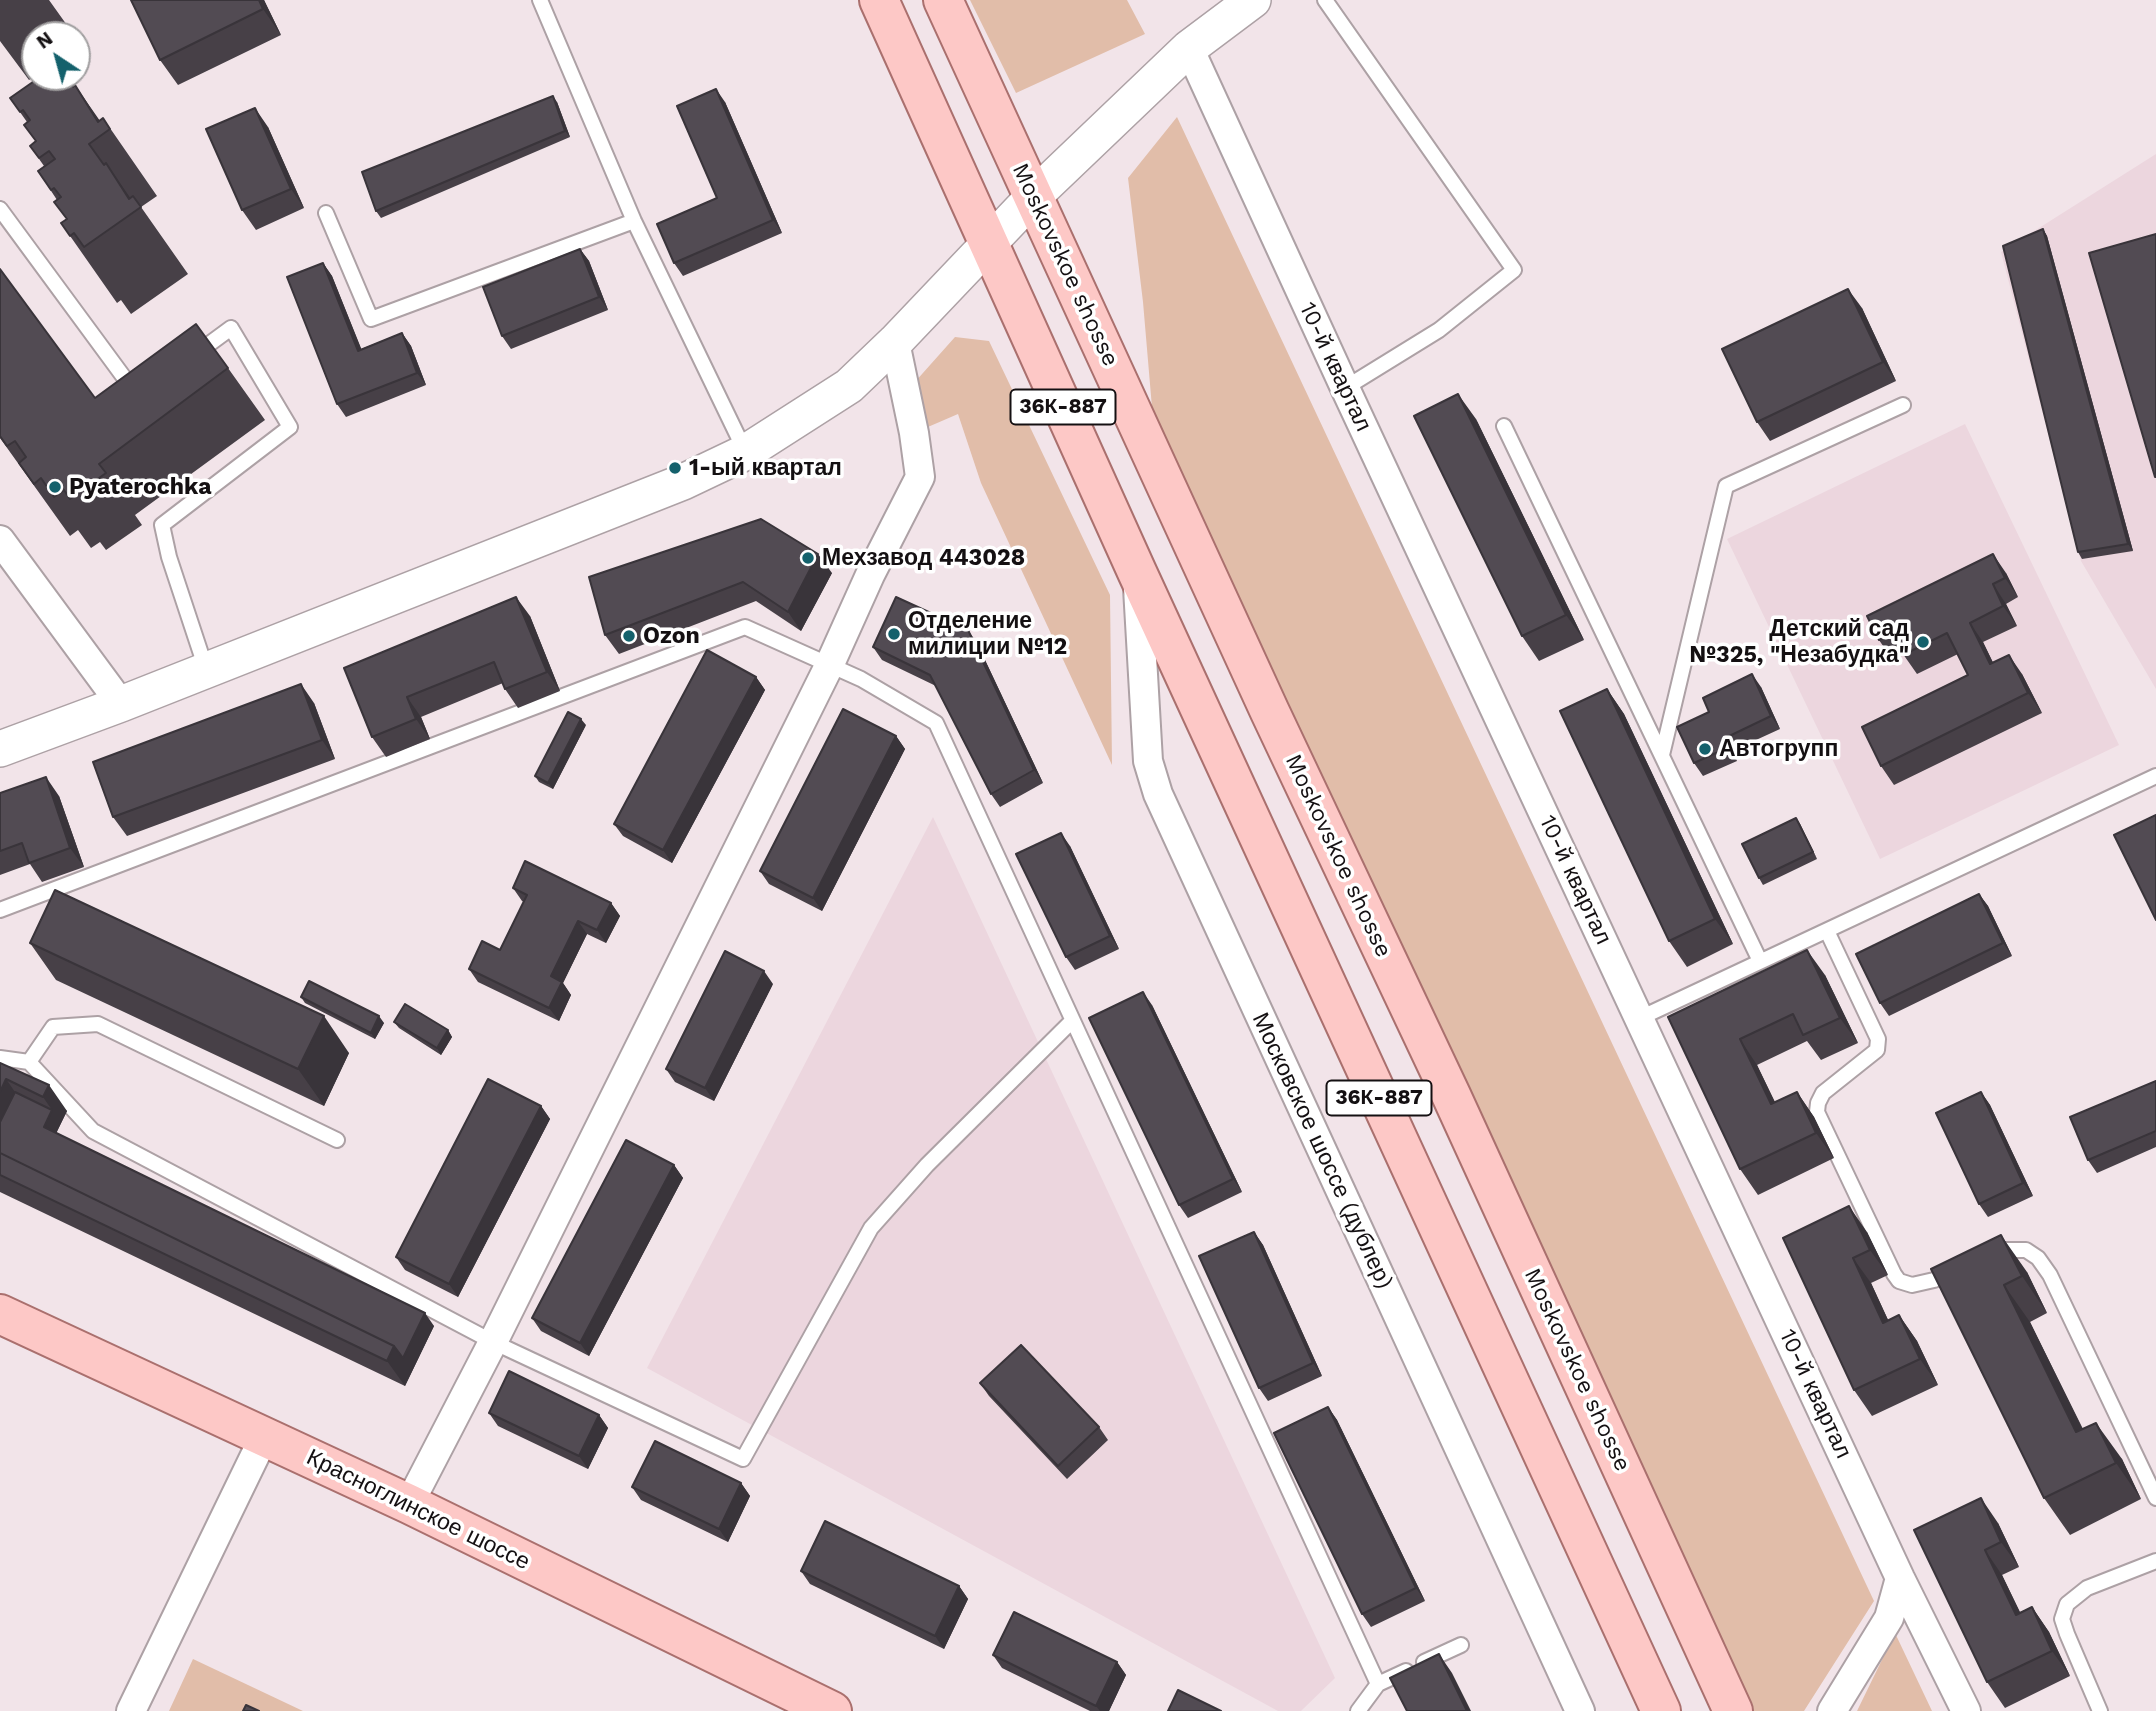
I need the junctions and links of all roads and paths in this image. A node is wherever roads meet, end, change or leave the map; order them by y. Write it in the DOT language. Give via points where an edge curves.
graph roads {
  1 [pos="540,0"];
  2 [pos="879,0"];
  3 [pos="943,0"];
  4 [pos="1253,0"];
  5 [pos="1325,0"];
  6 [pos="1189,48"];
  7 [pos="1033,197"];
  8 [pos="0,209"];
  9 [pos="326,213"];
  10 [pos="634,221"];
  11 [pos="988,242"];
  12 [pos="895,342"];
  13 [pos="190,359"];
  14 [pos="1345,388"];
  15 [pos="148,389"];
  16 [pos="1903,405"];
  17 [pos="1504,426"];
  18 [pos="746,452"];
  19 [pos="0,540"];
  20 [pos="1138,572"];
  21 [pos="829,666"];
  22 [pos="206,671"];
  23 [pos="121,704"];
  24 [pos="0,749"];
  25 [pos="1662,755"];
  26 [pos="2156,776"];
  27 [pos="0,910"];
  28 [pos="1827,931"];
  29 [pos="1760,961"];
  30 [pos="1640,1018"];
  31 [pos="1072,1021"];
  32 [pos="0,1058"];
  33 [pos="29,1062"];
  34 [pos="337,1140"];
  35 [pos="0,1314"];
  36 [pos="493,1342"];
  37 [pos="264,1437"];
  38 [pos="2156,1499"];
  39 [pos="409,1504"];
  40 [pos="2156,1561"];
  41 [pos="1900,1578"];
  42 [pos="1461,1645"];
  43 [pos="1378,1684"];
  44 [pos="131,1711"];
  45 [pos="832,1711"];
  46 [pos="1358,1711"];
  47 [pos="1580,1711"];
  48 [pos="1661,1711"];
  49 [pos="1732,1711"];
  50 [pos="1832,1711"];
  51 [pos="1966,1711"];
  52 [pos="2100,1711"];
  1 -- 10 [label="lane"];
  2 -- 11 [label="main road, 36К-887"];
  3 -- 7 [label="main road, Moskovskoe shosse / 36К-887"];
  4 -- 6 [label="street"];
  5 -- 14 [label="lane" via="1514,270 1439,330"];
  6 -- 7 [label="street"];
  6 -- 14 [label="street, 10-й квартал"];
  7 -- 11 [label="street"];
  7 -- 49 [label="main road, Moskovskoe shosse / 36К-887"];
  8 -- 15 [label="lane" via="138,397"];
  9 -- 10 [label="lane" via="371,320"];
  10 -- 18 [label="lane"];
  11 -- 12 [label="street"];
  11 -- 20 [label="main road, 36К-887"];
  12 -- 18 [label="street" via="849,386"];
  12 -- 21 [label="street" via="920,477"];
  13 -- 22 [label="lane" via="231,328 290,427 162,525"];
  14 -- 30 [label="street, 10-й квартал"];
  16 -- 25 [label="lane" via="1726,486"];
  17 -- 25 [label="lane"];
  18 -- 22 [label="street" via="683,482"];
  19 -- 23 [label="street"];
  20 -- 47 [label="street, Московское шоссе (дублер)" via="1148,761 1158,794"];
  20 -- 48 [label="main road, 36К-887"];
  21 -- 27 [label="lane" via="745,627"];
  21 -- 31 [label="lane" via="861,679 936,723"];
  21 -- 36 [label="street"];
  22 -- 23 [label="street"];
  23 -- 24 [label="street"];
  25 -- 29 [label="lane"];
  26 -- 28 [label="lane"];
  28 -- 29 [label="lane"];
  28 -- 38 [label="lane" via="1878,1039 1877,1050 1823,1093 1817,1112 1894,1274 1912,1285 2003,1250 2026,1250 2038,1258"];
  29 -- 30 [label="lane"];
  30 -- 41 [label="street, 10-й квартал"];
  31 -- 36 [label="lane" via="927,1165 871,1228 743,1460"];
  31 -- 43 [label="lane"];
  32 -- 33 [label="lane"];
  33 -- 34 [label="lane" via="53,1027 98,1024"];
  33 -- 36 [label="lane" via="93,1131"];
  35 -- 37 [label="main road, Красноглинское шоссе"];
  36 -- 39 [label="street"];
  37 -- 39 [label="main road, Красноглинское шоссе"];
  37 -- 44 [label="street"];
  39 -- 45 [label="main road, Красноглинское шоссе"];
  40 -- 52 [label="lane" via="2087,1588 2067,1604 2062,1619"];
  41 -- 50 [label="street" via="1889,1618"];
  41 -- 51 [label="street, 10-й квартал"];
  42 -- 43 [label="lane"];
  43 -- 46 [label="lane"];
}
